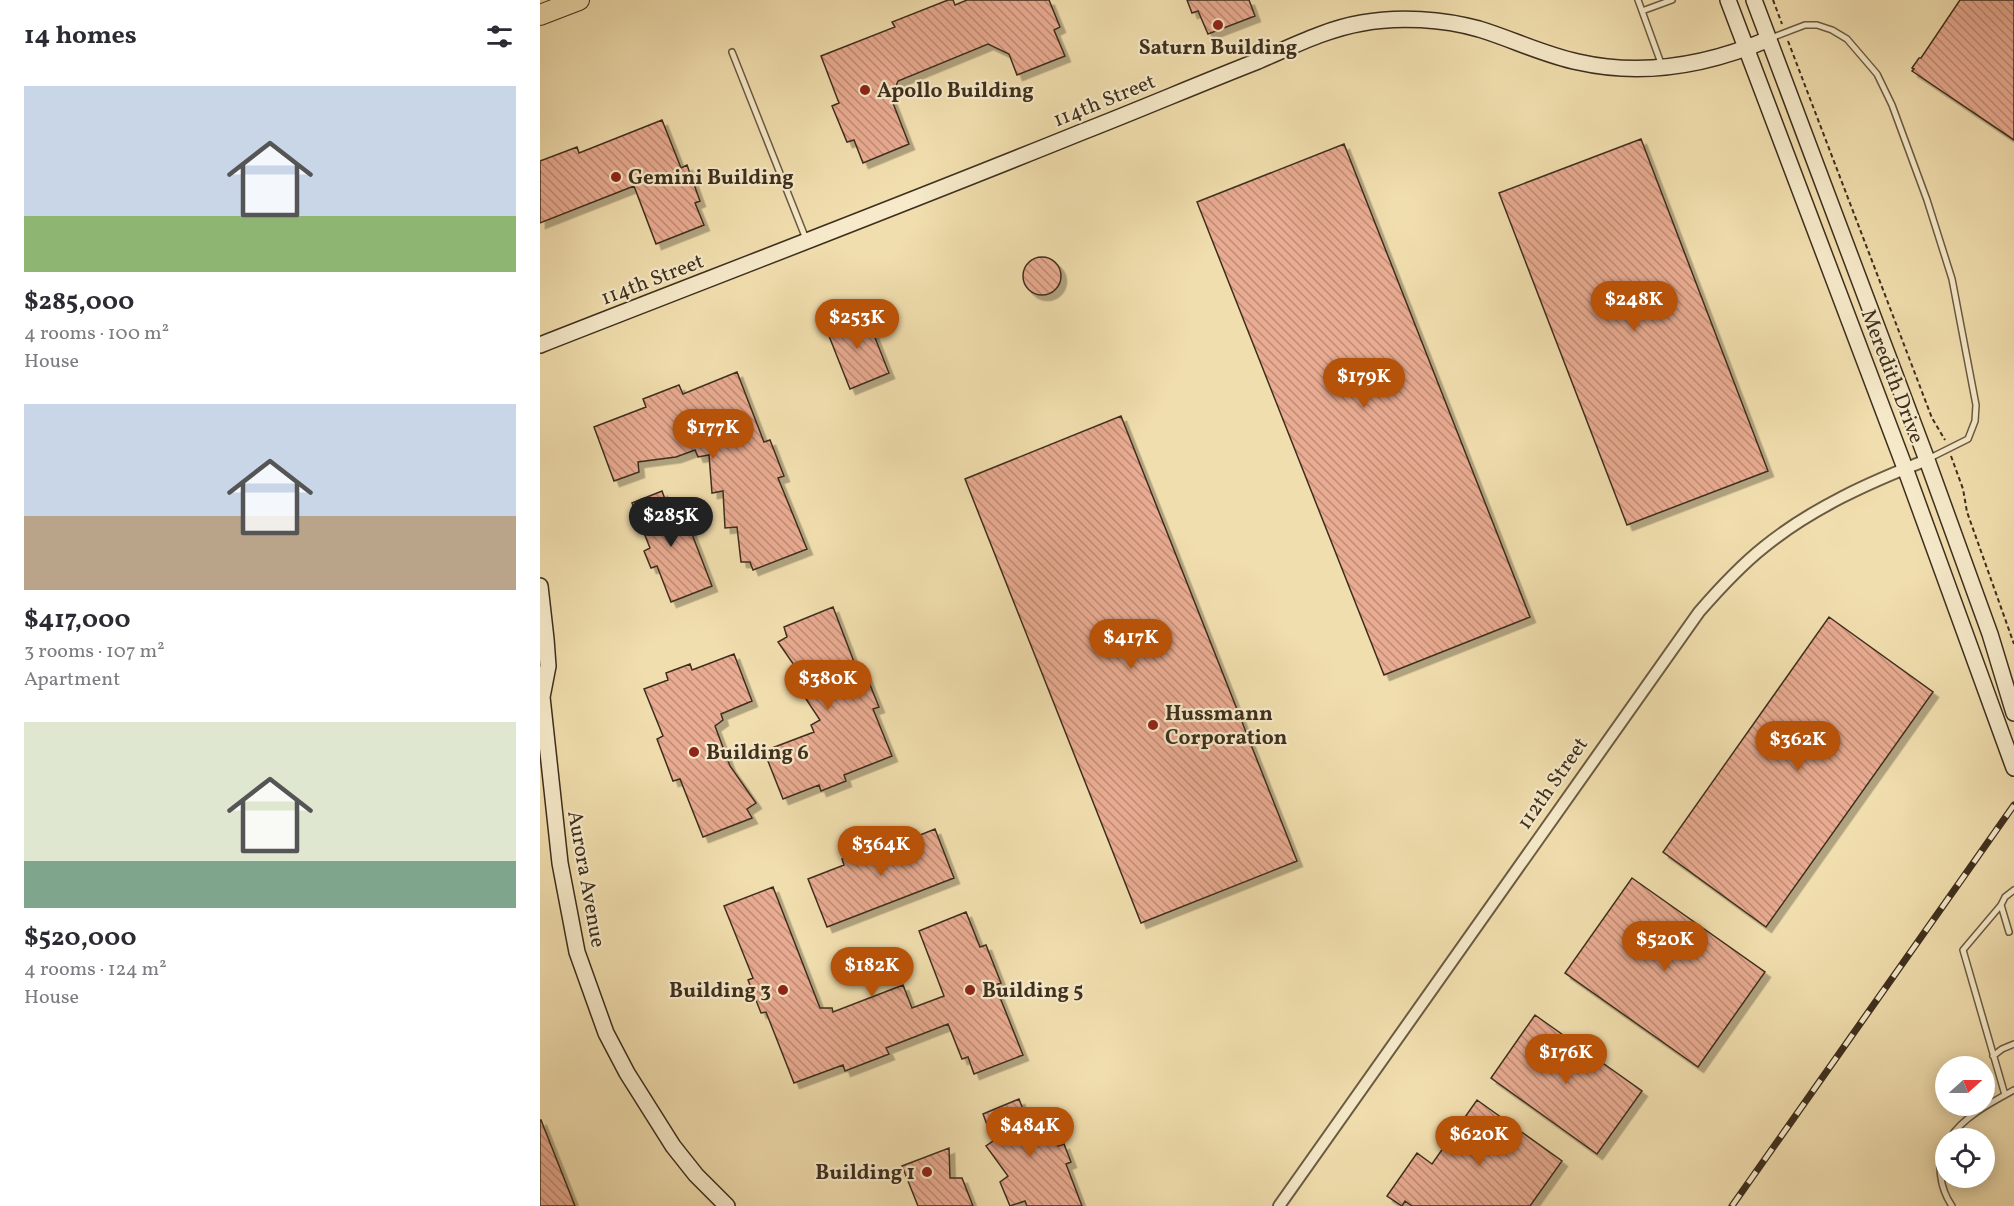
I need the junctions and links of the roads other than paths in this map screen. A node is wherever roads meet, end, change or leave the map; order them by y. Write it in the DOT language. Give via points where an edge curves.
graph roads {
  1 [pos="579,0"];
  2 [pos="1638,0"];
  3 [pos="1671,0"];
  4 [pos="1728,0"];
  5 [pos="1754,0"];
  6 [pos="1642,11"];
  7 [pos="540,15"];
  8 [pos="1769,39"];
  9 [pos="1746,49"];
  10 [pos="732,52"];
  11 [pos="1663,68"];
  12 [pos="806,241"];
  13 [pos="540,345"];
  14 [pos="1927,460"];
  15 [pos="1905,468"];
  16 [pos="540,586"];
  17 [pos="541,695"];
  18 [pos="2014,713"];
  19 [pos="2014,768"];
  20 [pos="2014,890"];
  21 [pos="2001,905"];
  22 [pos="2008,932"];
  23 [pos="2014,1044"];
  24 [pos="1993,1056"];
  25 [pos="1995,1062"];
  26 [pos="2014,1090"];
  27 [pos="2005,1095"];
  28 [pos="1957,1128"];
  29 [pos="1943,1188"];
  30 [pos="727,1206"];
  31 [pos="1279,1206"];
  32 [pos="1952,1206"];
  1 -- 7 [label="highway"];
  2 -- 6 [label="lane"];
  3 -- 6 [label="lane"];
  4 -- 9 [label="street, Meredith Drive"];
  5 -- 8 [label="street, Meredith Drive"];
  6 -- 11 [label="lane"];
  8 -- 9 [label="street, 114th Street"];
  8 -- 14 [label="street, Meredith Drive"];
  8 -- 14 [label="lane" via="1805,25 1832,30 1847,39 1877,74 1892,105 1952,279 1974,398 1975,421 1968,439"];
  9 -- 11 [label="street, 114th Street"];
  9 -- 15 [label="street, Meredith Drive"];
  10 -- 12 [label="lane"];
  11 -- 12 [label="street, 114th Street" via="1640,70 1586,64 1454,24 1366,22 1296,45"];
  12 -- 13 [label="street, 114th Street"];
  14 -- 15 [label="street, 112th Street"];
  14 -- 18 [label="street, Meredith Drive"];
  15 -- 19 [label="street, Meredith Drive"];
  15 -- 31 [label="street, 112th Street" via="1802,519 1764,547 1698,612"];
  16 -- 17 [label="street, Aurora Avenue" via="548,666"];
  17 -- 30 [label="street, Aurora Avenue" via="566,905 591,992 606,1033 650,1111 690,1168"];
  20 -- 21 [label="lane"];
  21 -- 22 [label="lane"];
  21 -- 24 [label="lane" via="1963,950"];
  23 -- 24 [label="lane"];
  25 -- 27 [label="lane"];
  26 -- 27 [label="lane"];
  27 -- 28 [label="lane"];
  29 -- 32 [label="lane"];
}
